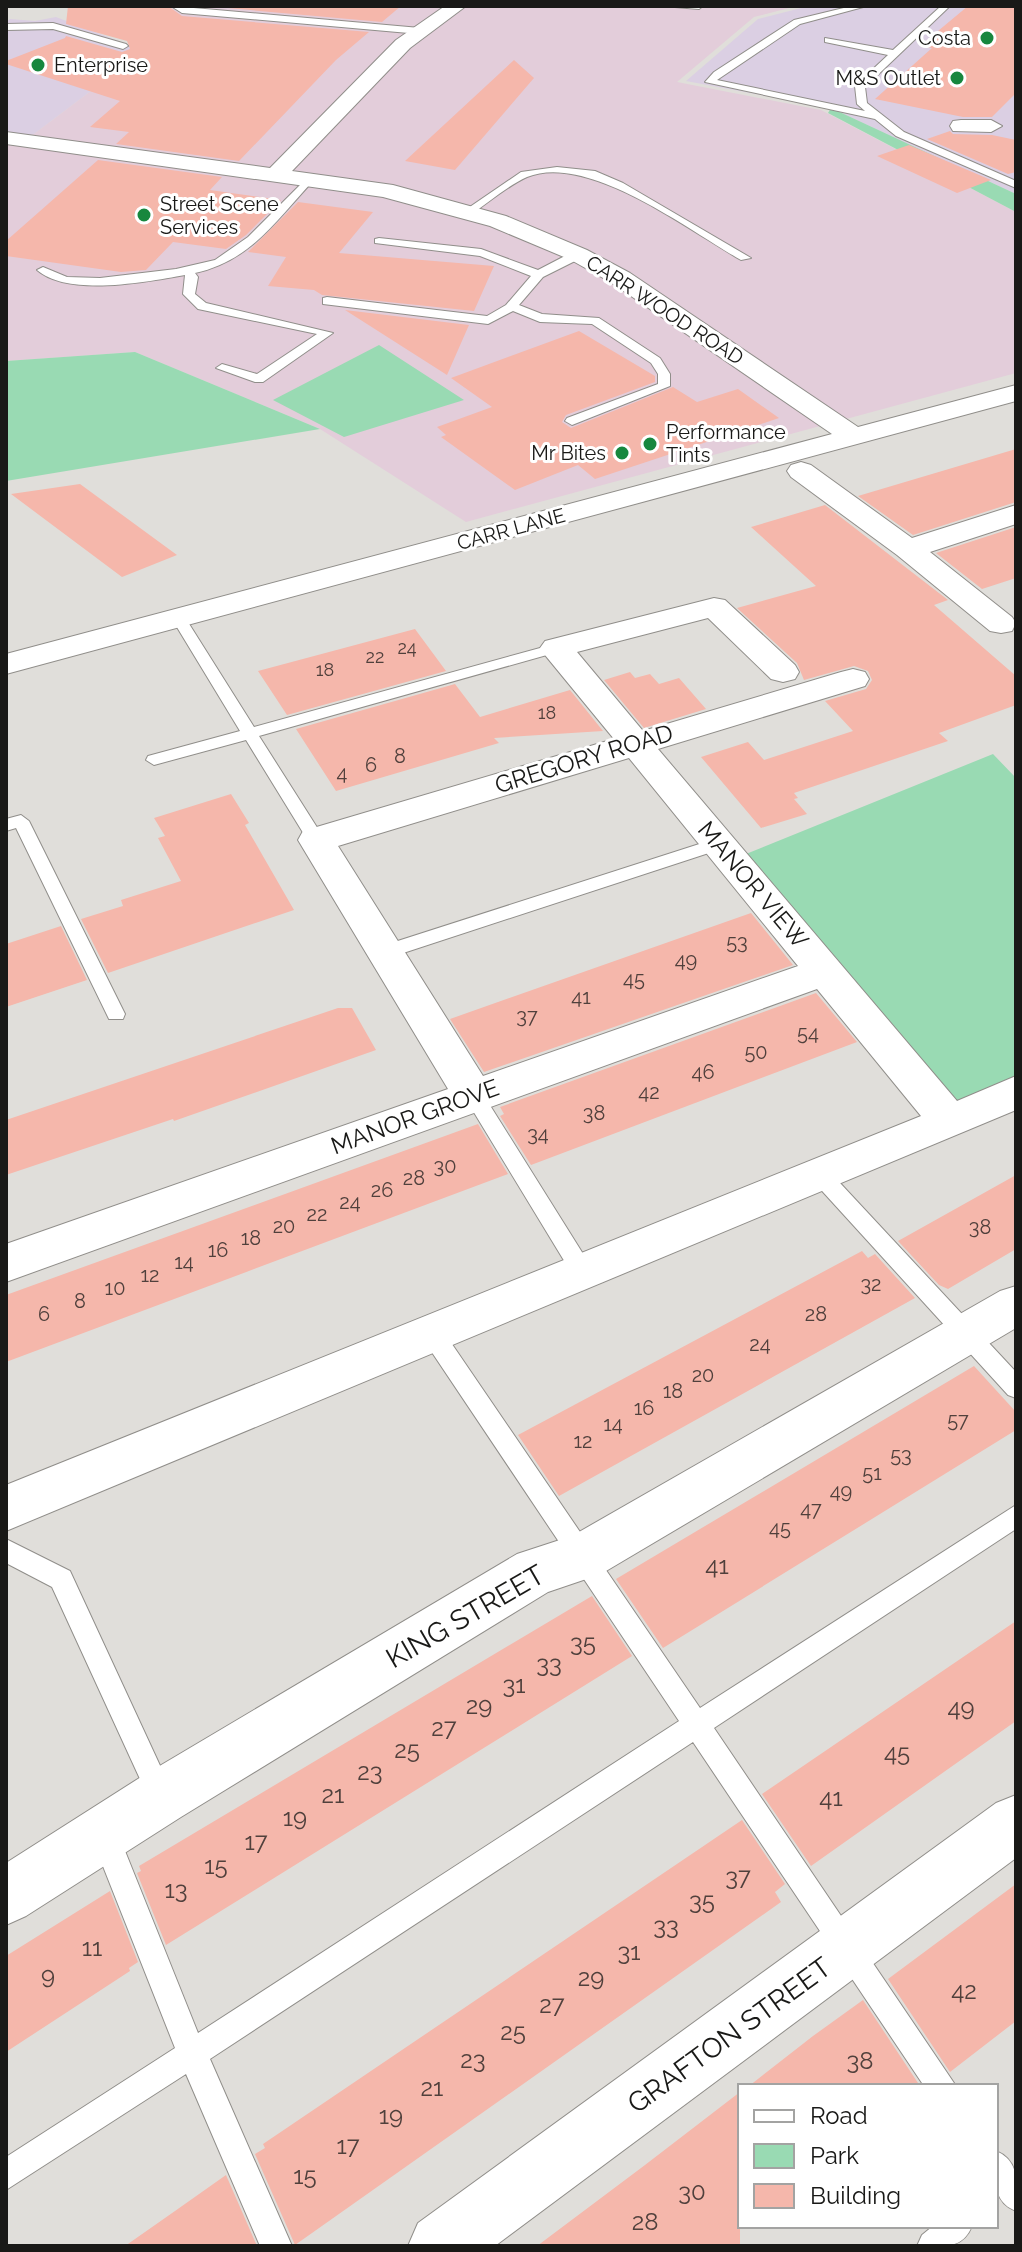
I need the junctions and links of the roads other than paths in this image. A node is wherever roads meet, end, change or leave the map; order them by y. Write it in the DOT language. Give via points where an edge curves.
graph roads {
  1 [pos="175,6"];
  2 [pos="457,6"];
  3 [pos="667,6"];
  4 [pos="699,6"];
  5 [pos="863,6"];
  6 [pos="946,6"];
  7 [pos="6,27"];
  8 [pos="420,31"];
  9 [pos="828,40"];
  10 [pos="123,46"];
  11 [pos="895,53"];
  12 [pos="878,117"];
  13 [pos="961,126"];
  14 [pos="991,126"];
  15 [pos="6,138"];
  16 [pos="277,173"];
  17 [pos="310,178"];
  18 [pos="1016,185"];
  19 [pos="466,213"];
  20 [pos="379,241"];
  21 [pos="579,255"];
  22 [pos="745,258"];
  23 [pos="43,270"];
  24 [pos="188,270"];
  25 [pos="538,275"];
  26 [pos="327,301"];
  27 [pos="513,307"];
  28 [pos="222,368"];
  29 [pos="1016,393"];
  30 [pos="572,421"];
  31 [pos="852,435"];
  32 [pos="801,471"];
  33 [pos="1016,514"];
  34 [pos="908,549"];
  35 [pos="179,619"];
  36 [pos="1001,624"];
  37 [pos="556,648"];
  38 [pos="6,664"];
  39 [pos="783,672"];
  40 [pos="853,679"];
  41 [pos="250,733"];
  42 [pos="635,744"];
  43 [pos="154,760"];
  44 [pos="6,825"];
  45 [pos="316,840"];
  46 [pos="718,844"];
  47 [pos="385,952"];
  48 [pos="825,971"];
  49 [pos="116,1014"];
  50 [pos="1016,1092"];
  51 [pos="474,1096"];
  52 [pos="950,1122"];
  53 [pos="820,1175"];
  54 [pos="6,1263"];
  55 [pos="582,1271"];
  56 [pos="1016,1305"];
  57 [pos="966,1334"];
  58 [pos="433,1335"];
  59 [pos="1016,1388"];
  60 [pos="6,1508"];
  61 [pos="1016,1516"];
  62 [pos="6,1550"];
  63 [pos="583,1557"];
  64 [pos="696,1725"];
  65 [pos="161,1797"];
  66 [pos="1016,1823"];
  67 [pos="104,1833"];
  68 [pos="6,1896"];
  69 [pos="847,1947"];
  70 [pos="192,2053"];
  71 [pos="940,2084"];
  72 [pos="6,2175"];
  73 [pos="955,2228"];
  74 [pos="276,2246"];
  75 [pos="441,2246"];
  76 [pos="933,2246"];
  1 -- 8 [label="lane"];
  2 -- 8 [label="street"];
  3 -- 4 [label="lane"];
  5 -- 12 [label="lane" via="797,22 710,82"];
  6 -- 11 [label="lane"];
  7 -- 10 [label="lane" via="53,26"];
  8 -- 16 [label="street"];
  9 -- 11 [label="lane"];
  11 -- 12 [label="lane" via="860,86 862,104"];
  12 -- 18 [label="lane" via="900,134"];
  13 -- 14 [label="street"];
  15 -- 16 [label="street, CARR WOOD ROAD"];
  16 -- 17 [label="street, CARR WOOD ROAD"];
  17 -- 19 [label="street, CARR WOOD ROAD" via="385,190"];
  17 -- 24 [label="lane" via="229,259"];
  19 -- 21 [label="street, CARR WOOD ROAD"];
  19 -- 22 [label="lane" via="525,174 578,171 619,185"];
  20 -- 25 [label="lane" via="466,250"];
  21 -- 25 [label="lane"];
  21 -- 31 [label="street, CARR WOOD ROAD"];
  23 -- 24 [label="lane" via="85,281"];
  24 -- 28 [label="lane" via="188,296 202,306 327,333 259,379"];
  25 -- 27 [label="lane"];
  26 -- 27 [label="lane" via="488,320"];
  27 -- 30 [label="lane" via="540,318 595,321 656,361 664,374 664,386"];
  29 -- 31 [label="street, CARR LANE"];
  31 -- 35 [label="street, CARR LANE"];
  32 -- 34 [label="street"];
  33 -- 34 [label="street"];
  34 -- 36 [label="street"];
  35 -- 38 [label="street, CARR LANE"];
  35 -- 41 [label="lane"];
  37 -- 39 [label="street" via="714,607"];
  37 -- 41 [label="lane"];
  37 -- 42 [label="street, MANOR VIEW"];
  40 -- 42 [label="street, GREGORY ROAD"];
  41 -- 43 [label="lane"];
  41 -- 45 [label="lane"];
  42 -- 45 [label="street, GREGORY ROAD"];
  42 -- 46 [label="street, MANOR VIEW"];
  44 -- 49 [label="lane" via="21,821"];
  45 -- 47 [label="street"];
  46 -- 47 [label="lane"];
  46 -- 48 [label="street, MANOR VIEW"];
  47 -- 51 [label="street"];
  48 -- 51 [label="street, MANOR GROVE"];
  48 -- 52 [label="street, MANOR VIEW"];
  50 -- 52 [label="street"];
  51 -- 54 [label="street, MANOR GROVE"];
  51 -- 55 [label="lane"];
  52 -- 53 [label="street"];
  53 -- 55 [label="street"];
  53 -- 57 [label="lane"];
  55 -- 58 [label="street"];
  56 -- 57 [label="street, KING STREET"];
  57 -- 59 [label="lane"];
  57 -- 63 [label="street, KING STREET"];
  58 -- 60 [label="street"];
  58 -- 63 [label="lane"];
  61 -- 64 [label="lane"];
  62 -- 65 [label="lane" via="61,1579"];
  63 -- 64 [label="lane"];
  63 -- 65 [label="street, KING STREET" via="535,1571"];
  64 -- 69 [label="lane"];
  64 -- 70 [label="lane"];
  65 -- 67 [label="street, KING STREET"];
  66 -- 69 [label="street, GRAFTON STREET"];
  67 -- 68 [label="street, KING STREET"];
  67 -- 70 [label="lane"];
  69 -- 71 [label="lane"];
  69 -- 75 [label="street, GRAFTON STREET"];
  70 -- 72 [label="lane"];
  70 -- 74 [label="lane"];
  73 -- 76 [label="lane"];
}
